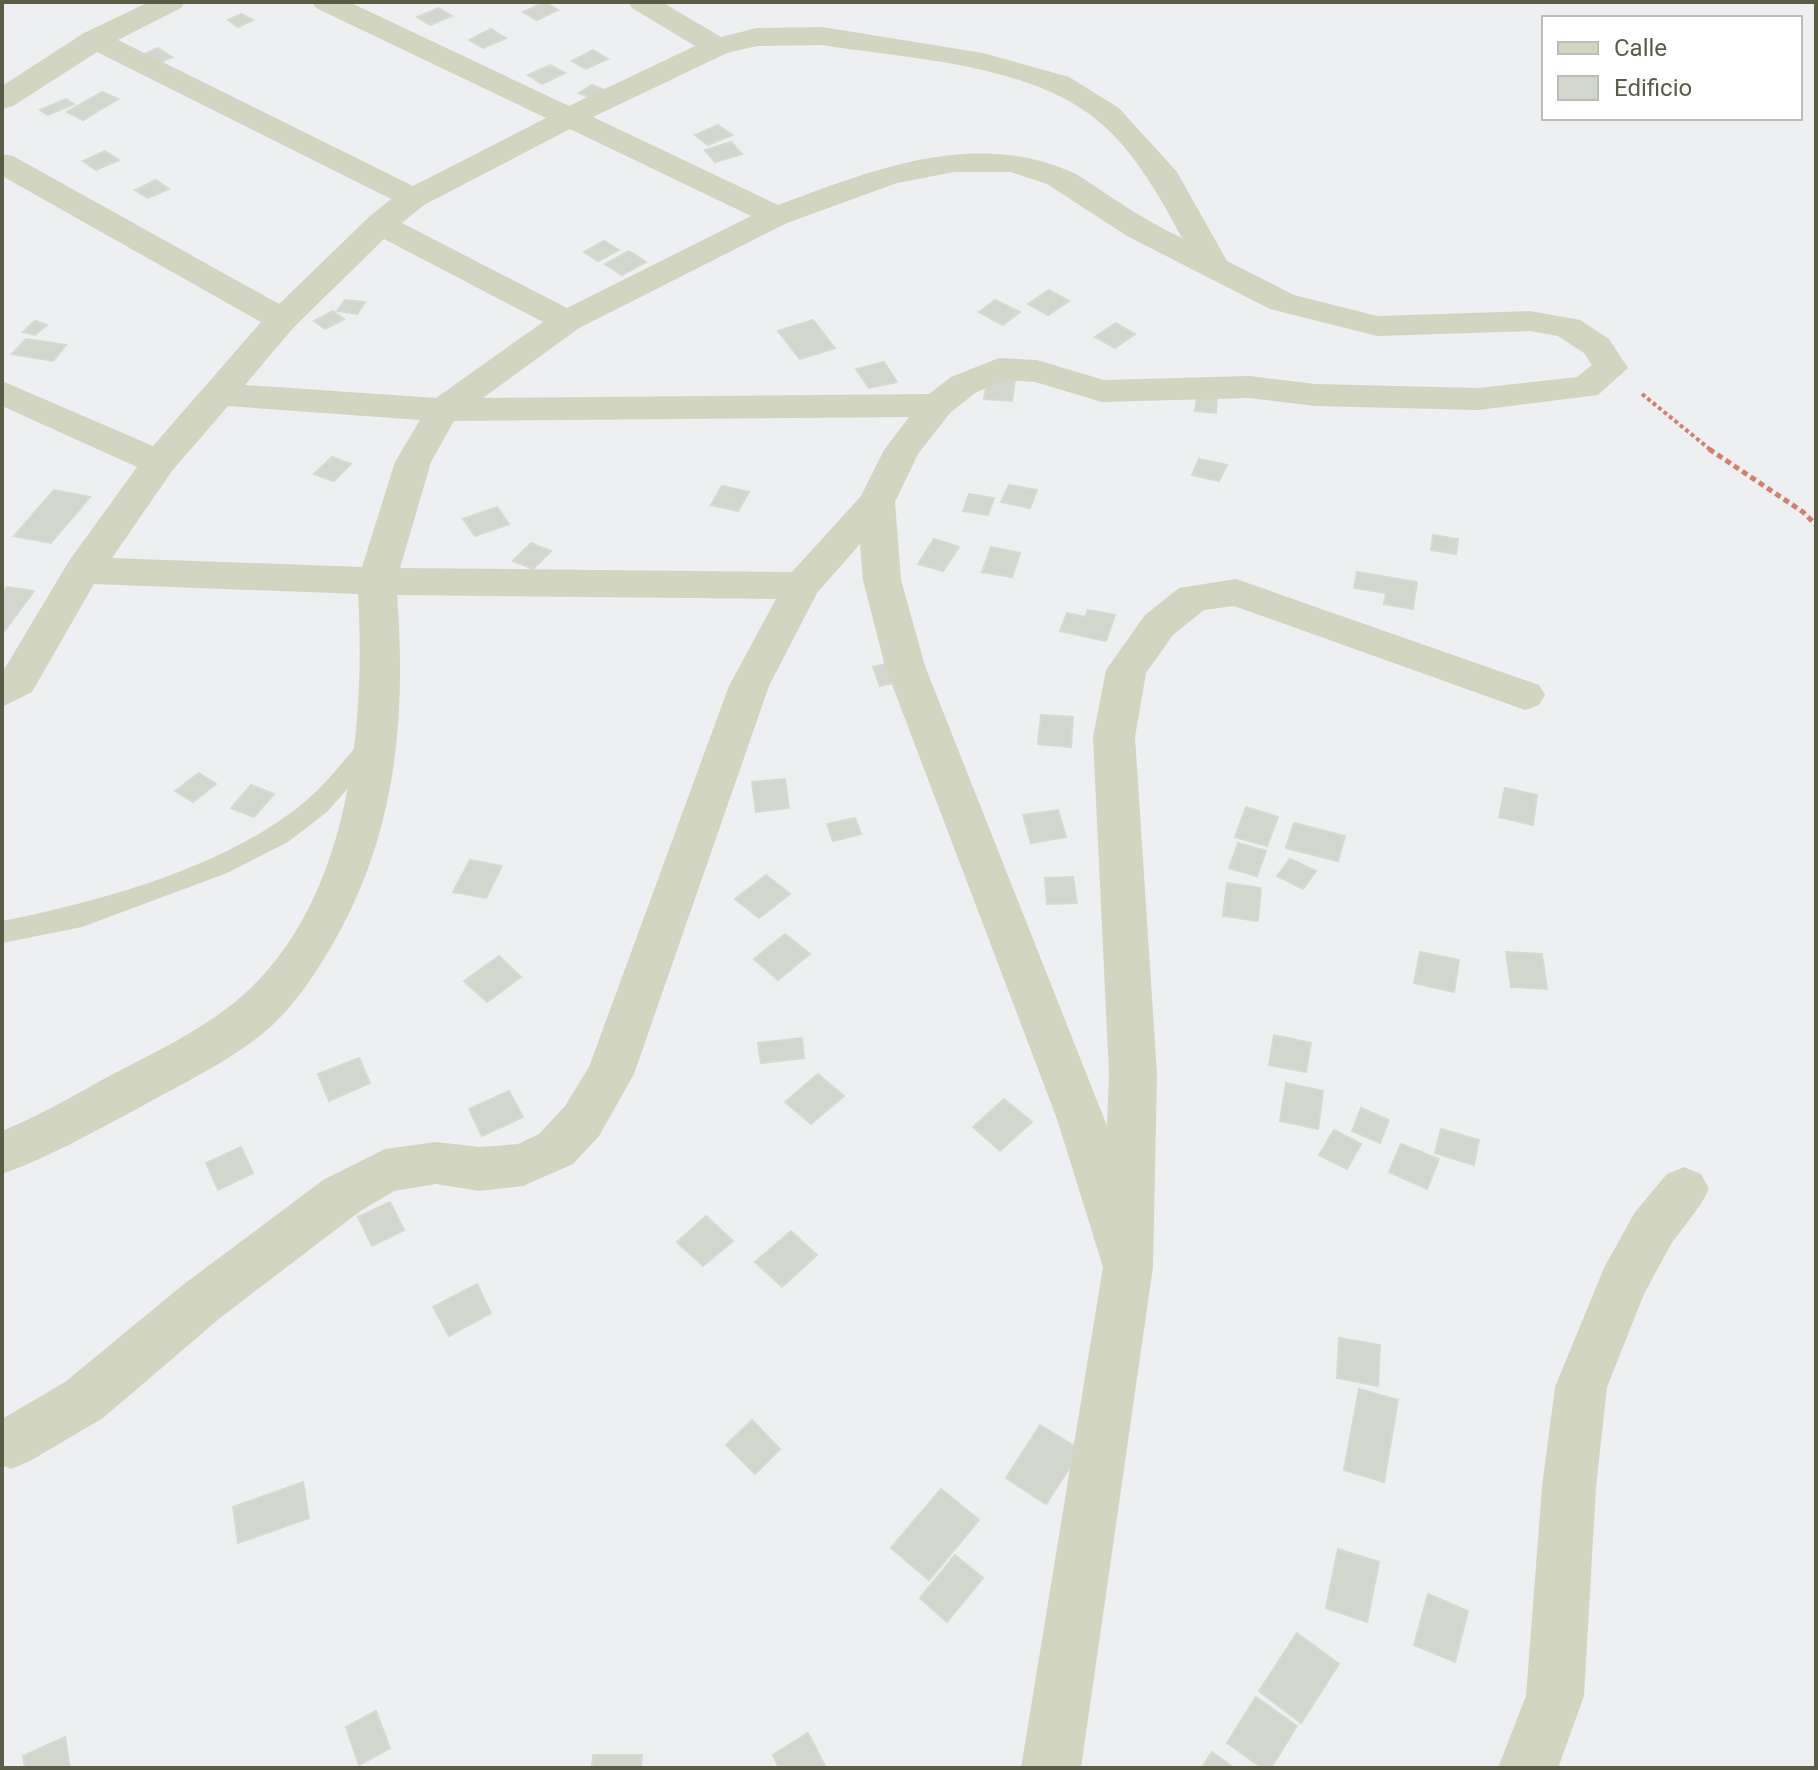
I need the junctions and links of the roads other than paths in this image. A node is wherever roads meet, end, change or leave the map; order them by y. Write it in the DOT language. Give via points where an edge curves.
graph roads {
  1 [pos="171,2"];
  2 [pos="326,2"];
  3 [pos="644,2"];
  4 [pos="94,39"];
  5 [pos="717,47"];
  6 [pos="2,100"];
  7 [pos="570,118"];
  8 [pos="2,163"];
  9 [pos="413,198"];
  10 [pos="776,216"];
  11 [pos="380,224"];
  12 [pos="1213,266"];
  13 [pos="282,320"];
  14 [pos="567,321"];
  15 [pos="2,392"];
  16 [pos="219,394"];
  17 [pos="937,405"];
  18 [pos="443,410"];
  19 [pos="159,463"];
  20 [pos="876,502"];
  21 [pos="83,570"];
  22 [pos="377,581"];
  23 [pos="802,586"];
  24 [pos="2,692"];
  25 [pos="1525,695"];
  26 [pos="376,739"];
  27 [pos="2,932"];
  28 [pos="2,1153"];
  29 [pos="1684,1189"];
  30 [pos="1128,1267"];
  31 [pos="11,1443"];
  32 [pos="1051,1768"];
  33 [pos="1528,1768"];
  1 -- 4 [label="street"];
  2 -- 7 [label="street"];
  3 -- 5 [label="street"];
  4 -- 6 [label="street"];
  4 -- 9 [label="street"];
  5 -- 7 [label="street"];
  5 -- 12 [label="street" via="757,37 822,36 983,62 1058,83 1108,114 1166,179"];
  7 -- 9 [label="street"];
  7 -- 10 [label="street"];
  8 -- 13 [label="street"];
  9 -- 11 [label="street"];
  10 -- 12 [label="street" via="890,175 954,163 1013,163 1058,177 1138,229"];
  10 -- 14 [label="street"];
  11 -- 13 [label="street"];
  11 -- 14 [label="street"];
  12 -- 17 [label="street" via="1282,302 1377,326 1530,321 1568,327 1597,346 1611,368 1586,387 1478,399 1315,395 1249,387 1102,391 1037,371 999,369 963,385"];
  13 -- 16 [label="street"];
  14 -- 18 [label="street"];
  15 -- 19 [label="street"];
  16 -- 18 [label="street"];
  16 -- 19 [label="street"];
  17 -- 18 [label="street"];
  17 -- 20 [label="street" via="902,450"];
  18 -- 22 [label="street" via="413,462"];
  19 -- 21 [label="street"];
  20 -- 23 [label="street"];
  20 -- 30 [label="street" via="882,580 905,666 1081,1119"];
  21 -- 22 [label="street"];
  21 -- 24 [label="street" via="18,682"];
  22 -- 23 [label="street"];
  22 -- 26 [label="street" via="382,657"];
  23 -- 31 [label="street" via="749,686 610,1074 582,1121 556,1149 523,1165 480,1169 436,1163 385,1171 328,1205 84,1400"];
  25 -- 30 [label="street" via="1236,592 1193,598 1159,625 1126,670 1114,737 1133,1074"];
  26 -- 27 [label="lane" via="318,805 279,835 218,866 82,916"];
  26 -- 28 [label="street" via="364,821 331,909 294,969 252,1015 194,1054"];
  29 -- 33 [label="street" via="1653,1228 1622,1285 1581,1387 1555,1696"];
  30 -- 32 [label="street"];
}
